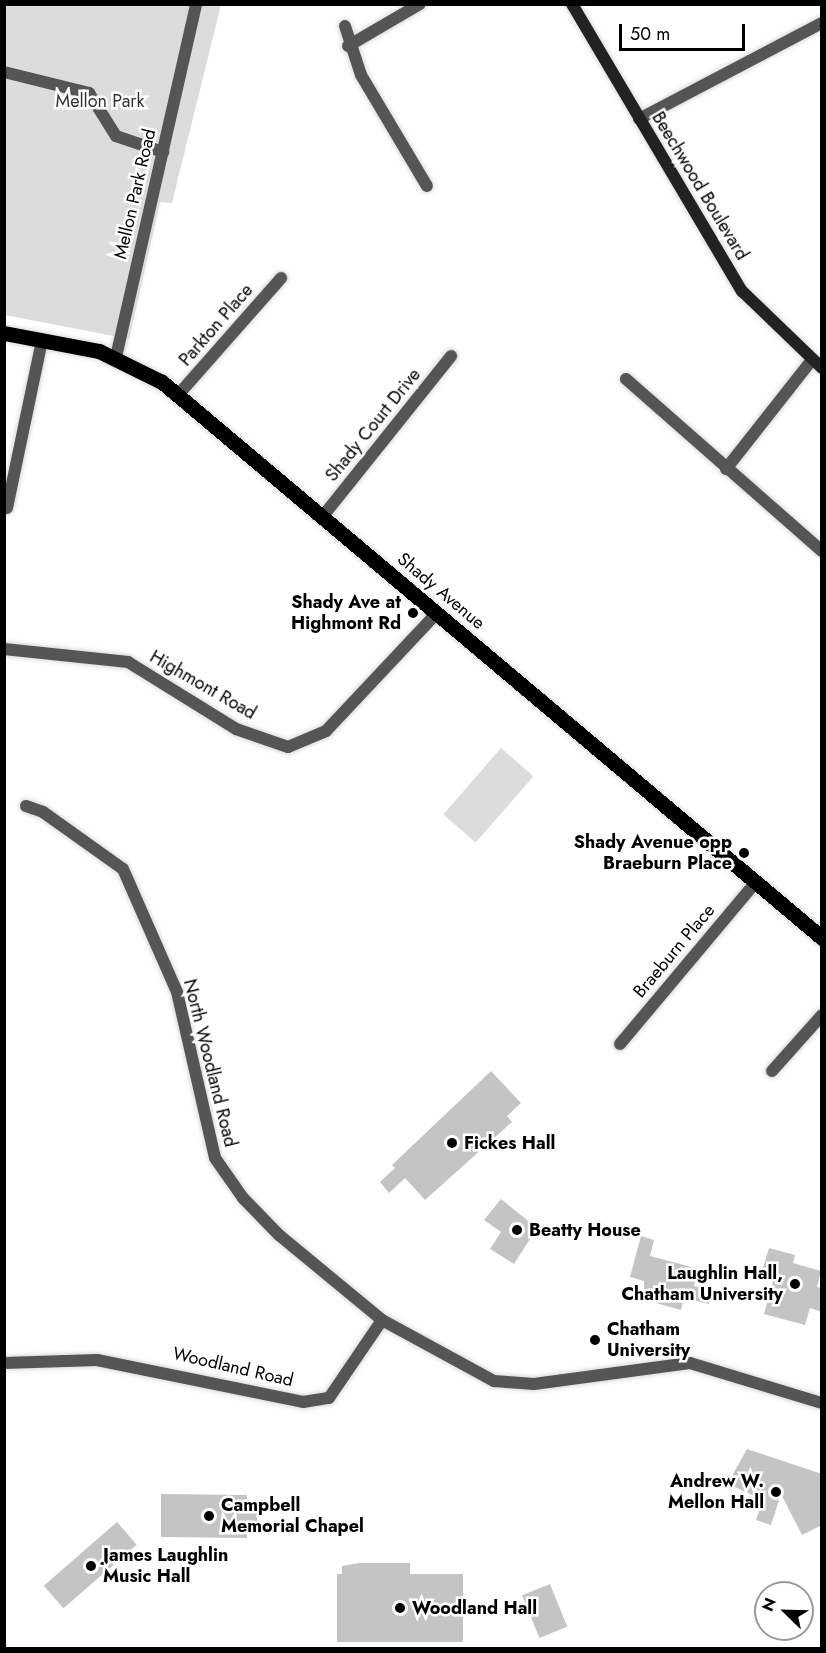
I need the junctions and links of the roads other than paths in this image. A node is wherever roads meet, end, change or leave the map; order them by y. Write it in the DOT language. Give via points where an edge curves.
graph roads {
  1 [pos="196,4"];
  2 [pos="420,4"];
  3 [pos="572,4"];
  4 [pos="822,23"];
  5 [pos="345,26"];
  6 [pos="348,46"];
  7 [pos="4,72"];
  8 [pos="639,119"];
  9 [pos="163,152"];
  10 [pos="427,186"];
  11 [pos="281,278"];
  12 [pos="4,333"];
  13 [pos="42,340"];
  14 [pos="451,356"];
  15 [pos="116,357"];
  16 [pos="816,364"];
  17 [pos="626,379"];
  18 [pos="178,395"];
  19 [pos="726,469"];
  20 [pos="7,508"];
  21 [pos="323,516"];
  22 [pos="822,551"];
  23 [pos="437,613"];
  24 [pos="4,649"];
  25 [pos="26,806"];
  26 [pos="756,882"];
  27 [pos="822,938"];
  28 [pos="822,1015"];
  29 [pos="620,1044"];
  30 [pos="772,1071"];
  31 [pos="382,1320"];
  32 [pos="4,1363"];
  33 [pos="822,1403"];
  1 -- 9 [label="street, Mellon Park Road"];
  2 -- 6 [label="street"];
  3 -- 8 [label="main road, Beechwood Boulevard"];
  4 -- 8 [label="street"];
  5 -- 6 [label="street"];
  6 -- 10 [label="street"];
  7 -- 9 [label="street" via="89,93 116,136"];
  8 -- 16 [label="main road, Beechwood Boulevard" via="742,291"];
  9 -- 15 [label="street, Mellon Park Road"];
  11 -- 18 [label="street, Parkton Place"];
  12 -- 13 [label="main road, Shady Avenue"];
  13 -- 15 [label="main road, Shady Avenue"];
  13 -- 20 [label="street"];
  14 -- 21 [label="street, Shady Court Drive"];
  15 -- 18 [label="main road, Shady Avenue"];
  16 -- 19 [label="street"];
  17 -- 19 [label="street"];
  18 -- 21 [label="main road, Shady Avenue"];
  19 -- 22 [label="street"];
  21 -- 23 [label="main road, Shady Avenue"];
  23 -- 24 [label="street, Highmont Road" via="326,730 288,747 236,729 128,662"];
  23 -- 26 [label="main road, Shady Avenue"];
  25 -- 31 [label="street, North Woodland Road" via="43,812 123,869 177,992 215,1158 243,1198 279,1235"];
  26 -- 27 [label="main road, Shady Avenue"];
  26 -- 29 [label="street, Braeburn Place"];
  28 -- 30 [label="street"];
  31 -- 32 [label="street, Woodland Road" via="329,1398 303,1402 97,1360"];
  31 -- 33 [label="street" via="494,1381 534,1384 690,1363"];
}
